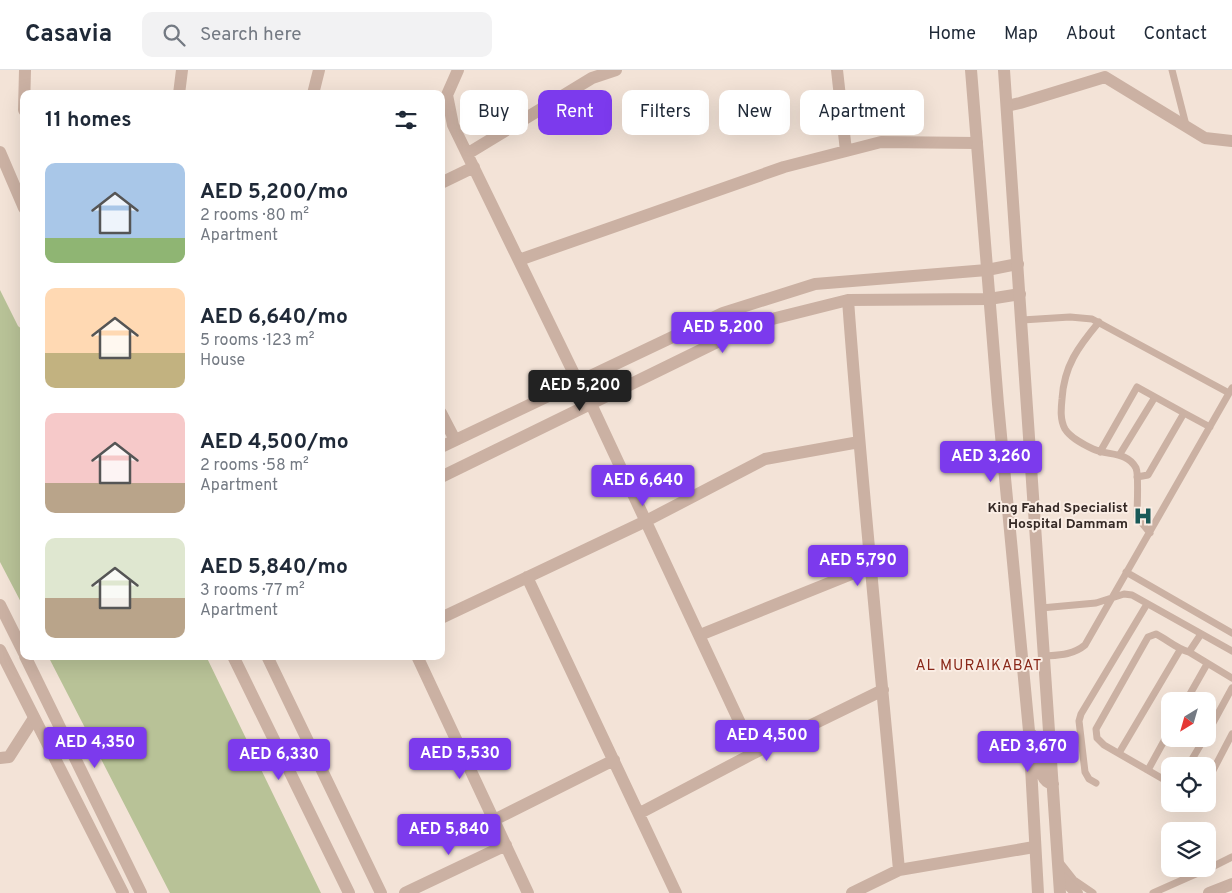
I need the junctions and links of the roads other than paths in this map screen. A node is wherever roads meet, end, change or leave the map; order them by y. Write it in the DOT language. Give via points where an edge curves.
graph roads {
  1 [pos="25,70"];
  2 [pos="182,70"];
  3 [pos="319,70"];
  4 [pos="458,70"];
  5 [pos="616,70"];
  6 [pos="837,70"];
  7 [pos="971,70"];
  8 [pos="1004,70"];
  9 [pos="1172,70"];
  10 [pos="1107,73"];
  11 [pos="592,74"];
  12 [pos="24,90"];
  13 [pos="179,90"];
  14 [pos="314,90"];
  15 [pos="1007,106"];
  16 [pos="1187,127"];
  17 [pos="1232,141"];
  18 [pos="977,143"];
  19 [pos="846,151"];
  20 [pos="1,154"];
  21 [pos="467,154"];
  22 [pos="474,167"];
  23 [pos="445,181"];
  24 [pos="20,199"];
  25 [pos="519,260"];
  26 [pos="1018,264"];
  27 [pos="987,270"];
  28 [pos="1020,294"];
  29 [pos="990,299"];
  30 [pos="848,300"];
  31 [pos="1022,320"];
  32 [pos="1098,322"];
  33 [pos="578,382"];
  34 [pos="1231,390"];
  35 [pos="1155,397"];
  36 [pos="591,404"];
  37 [pos="1184,413"];
  38 [pos="445,421"];
  39 [pos="1210,427"];
  40 [pos="455,440"];
  41 [pos="859,442"];
  42 [pos="445,445"];
  43 [pos="1100,452"];
  44 [pos="1120,454"];
  45 [pos="445,475"];
  46 [pos="1137,478"];
  47 [pos="646,521"];
  48 [pos="1150,533"];
  49 [pos="870,567"];
  50 [pos="1126,572"];
  51 [pos="527,577"];
  52 [pos="1112,596"];
  53 [pos="1147,604"];
  54 [pos="0,605"];
  55 [pos="1041,608"];
  56 [pos="445,616"];
  57 [pos="1232,633"];
  58 [pos="1201,634"];
  59 [pos="700,635"];
  60 [pos="20,647"];
  61 [pos="0,650"];
  62 [pos="1180,650"];
  63 [pos="1232,651"];
  64 [pos="1189,652"];
  65 [pos="1045,656"];
  66 [pos="26,660"];
  67 [pos="235,660"];
  68 [pos="269,660"];
  69 [pos="419,660"];
  70 [pos="1207,664"];
  71 [pos="1232,678"];
  72 [pos="1232,688"];
  73 [pos="883,690"];
  74 [pos="1191,692"];
  75 [pos="1216,717"];
  76 [pos="34,718"];
  77 [pos="1029,731"];
  78 [pos="1232,734"];
  79 [pos="1161,746"];
  80 [pos="754,753"];
  81 [pos="1120,754"];
  82 [pos="0,758"];
  83 [pos="614,760"];
  84 [pos="1216,765"];
  85 [pos="1148,770"];
  86 [pos="1161,778"];
  87 [pos="1053,784"];
  88 [pos="1096,784"];
  89 [pos="640,813"];
  90 [pos="494,820"];
  91 [pos="506,845"];
  92 [pos="1034,847"];
  93 [pos="1232,857"];
  94 [pos="1058,861"];
  95 [pos="1216,865"];
  96 [pos="899,870"];
  97 [pos="1059,875"];
  98 [pos="1189,877"];
  99 [pos="1232,884"];
  100 [pos="123,893"];
  101 [pos="141,893"];
  102 [pos="349,893"];
  103 [pos="381,893"];
  104 [pos="404,893"];
  105 [pos="528,893"];
  106 [pos="676,893"];
  107 [pos="852,893"];
  108 [pos="1038,893"];
  109 [pos="1060,893"];
  110 [pos="1077,893"];
  111 [pos="1093,893"];
  112 [pos="1153,893"];
  113 [pos="1209,893"];
  1 -- 12 [label="street"];
  2 -- 13 [label="street"];
  3 -- 14 [label="street"];
  4 -- 21 [label="street" via="448,95 453,125"];
  5 -- 11 [label="street"];
  6 -- 19 [label="street"];
  7 -- 18 [label="street"];
  8 -- 15 [label="street"];
  9 -- 16 [label="lane"];
  10 -- 15 [label="street"];
  10 -- 16 [label="street"];
  11 -- 21 [label="street"];
  15 -- 26 [label="street"];
  16 -- 17 [label="street" via="1205,138"];
  18 -- 19 [label="street" via="882,142"];
  18 -- 27 [label="street"];
  19 -- 25 [label="street" via="784,167"];
  20 -- 24 [label="street"];
  21 -- 22 [label="street"];
  22 -- 23 [label="street"];
  22 -- 25 [label="street"];
  25 -- 33 [label="street"];
  26 -- 27 [label="street"];
  26 -- 28 [label="street"];
  27 -- 29 [label="street"];
  27 -- 33 [label="street" via="815,284 723,313"];
  28 -- 29 [label="street"];
  28 -- 31 [label="street"];
  29 -- 30 [label="street"];
  29 -- 77 [label="street"];
  30 -- 36 [label="street" via="756,323"];
  30 -- 41 [label="street"];
  31 -- 32 [label="lane" via="1070,316"];
  31 -- 55 [label="street"];
  32 -- 34 [label="lane"];
  32 -- 43 [label="lane" via="1069,365 1060,413 1065,429"];
  33 -- 36 [label="street"];
  33 -- 40 [label="street"];
  34 -- 39 [label="lane"];
  35 -- 37 [label="lane"];
  35 -- 43 [label="lane" via="1136,387"];
  35 -- 44 [label="lane"];
  36 -- 45 [label="street"];
  36 -- 47 [label="street"];
  37 -- 39 [label="lane"];
  37 -- 46 [label="lane" via="1148,475"];
  38 -- 40 [label="street"];
  39 -- 48 [label="lane"];
  40 -- 42 [label="street"];
  41 -- 47 [label="street" via="765,459"];
  41 -- 49 [label="street"];
  43 -- 44 [label="lane"];
  44 -- 46 [label="lane" via="1137,469"];
  46 -- 48 [label="lane" via="1137,517"];
  47 -- 51 [label="street"];
  47 -- 59 [label="street"];
  48 -- 50 [label="lane"];
  49 -- 59 [label="street"];
  49 -- 73 [label="street"];
  50 -- 52 [label="lane"];
  50 -- 57 [label="lane"];
  51 -- 56 [label="street"];
  51 -- 83 [label="street"];
  52 -- 53 [label="lane" via="1132,595"];
  52 -- 55 [label="lane" via="1096,602"];
  52 -- 65 [label="lane" via="1085,645 1063,655"];
  53 -- 58 [label="lane"];
  53 -- 88 [label="lane" via="1079,721 1085,772"];
  54 -- 60 [label="street"];
  55 -- 65 [label="street"];
  58 -- 63 [label="lane"];
  58 -- 64 [label="lane"];
  59 -- 80 [label="street"];
  61 -- 76 [label="street"];
  62 -- 64 [label="lane"];
  62 -- 81 [label="lane"];
  62 -- 81 [label="lane" via="1156,634 1148,637 1096,728 1097,738"];
  64 -- 70 [label="lane"];
  65 -- 87 [label="street"];
  66 -- 101 [label="street"];
  67 -- 102 [label="street"];
  68 -- 103 [label="street"];
  69 -- 90 [label="street"];
  70 -- 71 [label="lane"];
  70 -- 74 [label="lane"];
  72 -- 75 [label="lane"];
  73 -- 80 [label="street"];
  73 -- 96 [label="street"];
  76 -- 82 [label="street" via="9,757"];
  76 -- 100 [label="street"];
  77 -- 87 [label="street" via="1038,747 1043,777"];
  77 -- 92 [label="street"];
  78 -- 84 [label="lane"];
  79 -- 85 [label="lane"];
  80 -- 89 [label="street"];
  81 -- 85 [label="lane"];
  83 -- 89 [label="street"];
  83 -- 90 [label="street"];
  85 -- 86 [label="lane"];
  87 -- 94 [label="street"];
  89 -- 106 [label="street"];
  90 -- 91 [label="street"];
  91 -- 104 [label="street"];
  91 -- 105 [label="street"];
  92 -- 96 [label="street"];
  92 -- 108 [label="street"];
  93 -- 95 [label="lane"];
  94 -- 97 [label="street"];
  94 -- 111 [label="lane" via="1074,880"];
  96 -- 107 [label="street"];
  97 -- 109 [label="street"];
  97 -- 110 [label="street"];
  98 -- 112 [label="lane"];
  99 -- 113 [label="street"];
}
